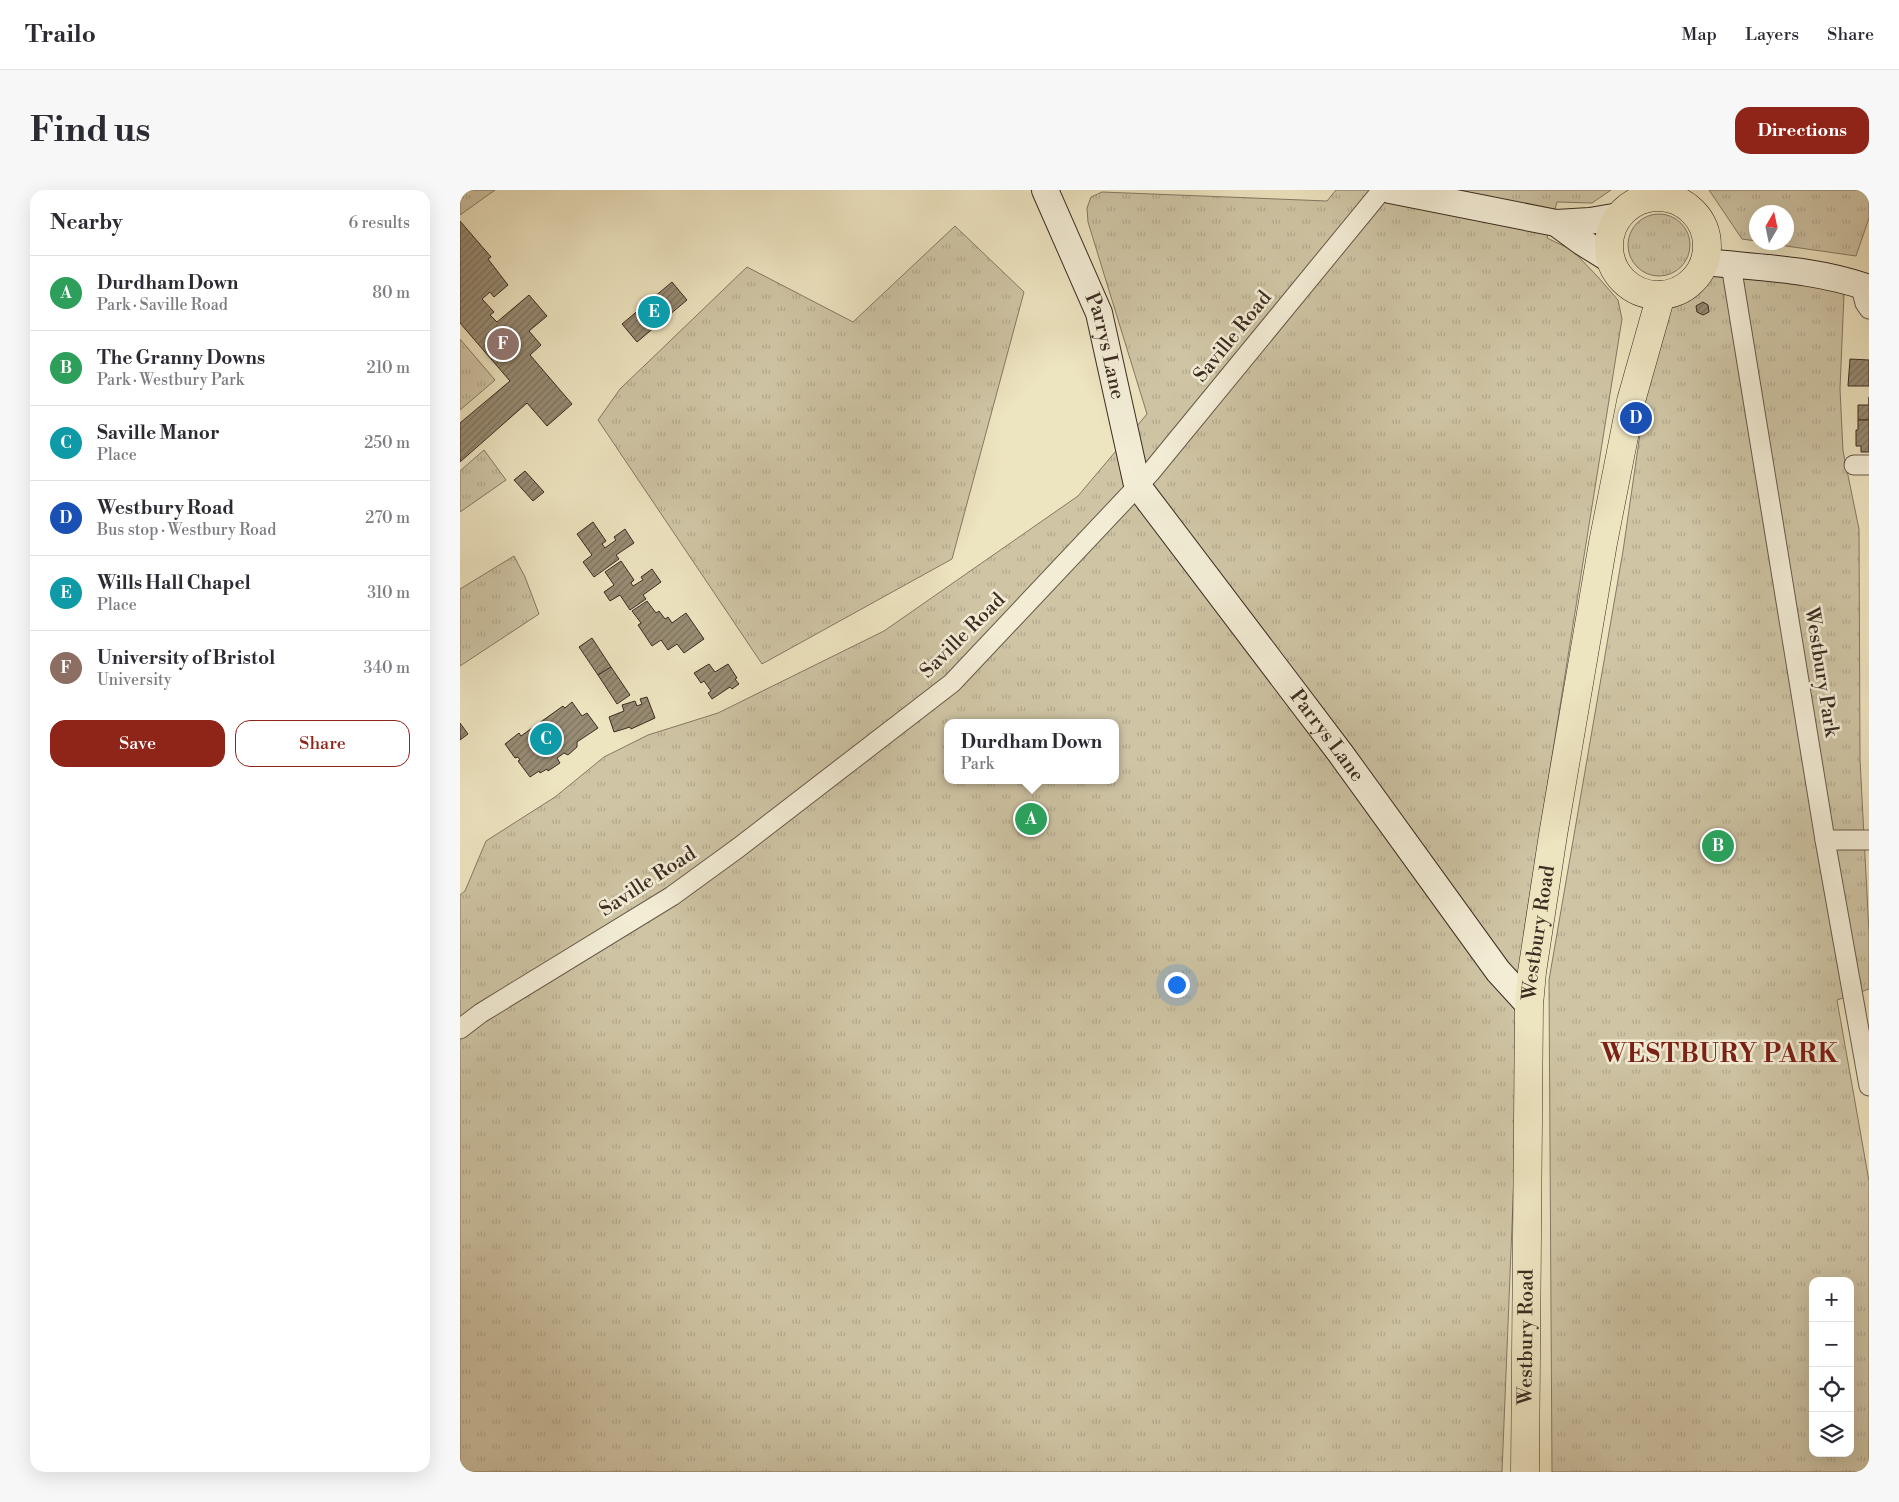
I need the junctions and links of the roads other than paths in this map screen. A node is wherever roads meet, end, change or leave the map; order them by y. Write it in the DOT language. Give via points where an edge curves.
graph roads {
  1 [pos="1044,190"];
  2 [pos="1382,190"];
  3 [pos="1390,190"];
  4 [pos="1667,195"];
  5 [pos="1619,216"];
  6 [pos="1556,223"];
  7 [pos="1715,257"];
  8 [pos="1611,260"];
  9 [pos="1864,286"];
  10 [pos="1650,294"];
  11 [pos="1869,309"];
  12 [pos="1147,487"];
  13 [pos="1825,840"];
  14 [pos="1869,840"];
  15 [pos="1498,971"];
  16 [pos="1532,972"];
  17 [pos="1529,1005"];
  18 [pos="460,1028"];
  19 [pos="1869,1086"];
  20 [pos="1525,1472"];
  1 -- 12 [label="main road, Parrys Lane" via="1099,313"];
  2 -- 12 [label="street, Saville Road"];
  3 -- 6 [label="main road"];
  4 -- 5 [label="main road" via="1635,203"];
  4 -- 7 [label="main road" via="1699,218"];
  5 -- 6 [label="main road"];
  5 -- 8 [label="main road" via="1610,237"];
  6 -- 8 [label="main road"];
  7 -- 9 [label="main road"];
  7 -- 10 [label="main road" via="1688,286 1674,293"];
  7 -- 13 [label="street, Westbury Park" via="1736,295"];
  8 -- 10 [label="main road" via="1626,284"];
  9 -- 11 [label="street" via="1865,303"];
  10 -- 16 [label="main road, Westbury Road" via="1601,553"];
  12 -- 15 [label="main road, Parrys Lane"];
  12 -- 18 [label="street, Saville Road" via="952,683 672,896"];
  13 -- 14 [label="street"];
  13 -- 19 [label="street, Westbury Park"];
  15 -- 16 [label="main road"];
  15 -- 17 [label="main road, Parrys Lane"];
  16 -- 17 [label="main road, Westbury Road"];
  17 -- 20 [label="main road, Westbury Road"];
}
